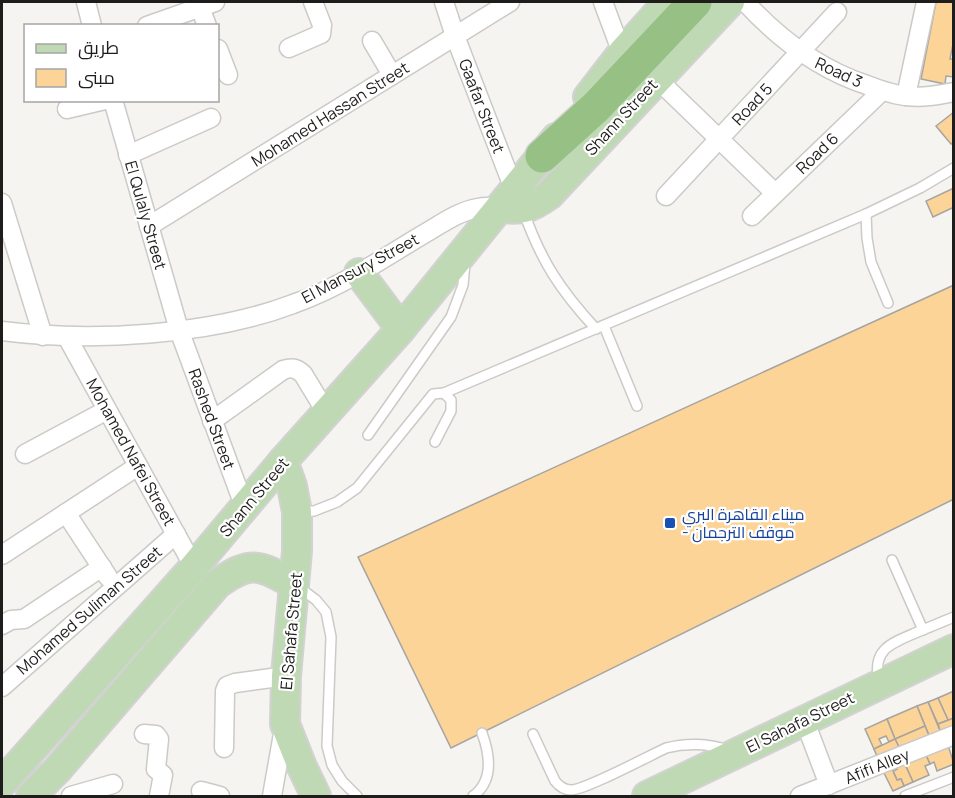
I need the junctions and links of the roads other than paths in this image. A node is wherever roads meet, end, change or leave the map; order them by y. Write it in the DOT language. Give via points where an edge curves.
graph roads {
  1 [pos="86,2"];
  2 [pos="313,2"];
  3 [pos="444,2"];
  4 [pos="510,2"];
  5 [pos="603,2"];
  6 [pos="668,2"];
  7 [pos="695,2"];
  8 [pos="730,2"];
  9 [pos="745,2"];
  10 [pos="926,2"];
  11 [pos="207,4"];
  12 [pos="837,12"];
  13 [pos="92,24"];
  14 [pos="152,24"];
  15 [pos="207,24"];
  16 [pos="455,36"];
  17 [pos="372,41"];
  18 [pos="289,48"];
  19 [pos="219,52"];
  20 [pos="800,52"];
  21 [pos="621,67"];
  22 [pos="228,75"];
  23 [pos="392,75"];
  24 [pos="657,80"];
  25 [pos="882,91"];
  26 [pos="954,92"];
  27 [pos="906,96"];
  28 [pos="97,102"];
  29 [pos="114,102"];
  30 [pos="67,109"];
  31 [pos="212,118"];
  32 [pos="719,139"];
  33 [pos="128,154"];
  34 [pos="542,156"];
  35 [pos="954,168"];
  36 [pos="775,194"];
  37 [pos="666,196"];
  38 [pos="513,202"];
  39 [pos="2,204"];
  40 [pos="866,214"];
  41 [pos="752,216"];
  42 [pos="149,226"];
  43 [pos="465,251"];
  44 [pos="359,273"];
  45 [pos="888,303"];
  46 [pos="600,328"];
  47 [pos="402,329"];
  48 [pos="179,330"];
  49 [pos="2,331"];
  50 [pos="43,336"];
  51 [pos="67,337"];
  52 [pos="444,393"];
  53 [pos="637,406"];
  54 [pos="107,410"];
  55 [pos="326,412"];
  56 [pos="212,421"];
  57 [pos="368,435"];
  58 [pos="435,442"];
  59 [pos="25,454"];
  60 [pos="284,461"];
  61 [pos="138,466"];
  62 [pos="244,508"];
  63 [pos="297,512"];
  64 [pos="66,513"];
  65 [pos="176,534"];
  66 [pos="222,536"];
  67 [pos="2,555"];
  68 [pos="892,560"];
  69 [pos="248,566"];
  70 [pos="102,567"];
  71 [pos="194,567"];
  72 [pos="294,584"];
  73 [pos="115,587"];
  74 [pos="954,618"];
  75 [pos="2,625"];
  76 [pos="923,630"];
  77 [pos="954,649"];
  78 [pos="286,676"];
  79 [pos="879,684"];
  80 [pos="2,687"];
  81 [pos="804,719"];
  82 [pos="285,724"];
  83 [pos="482,733"];
  84 [pos="144,734"];
  85 [pos="532,734"];
  86 [pos="954,735"];
  87 [pos="224,748"];
  88 [pos="738,752"];
  89 [pos="57,770"];
  90 [pos="954,777"];
  91 [pos="2,783"];
  92 [pos="113,784"];
  93 [pos="831,790"];
  94 [pos="201,791"];
  95 [pos="31,796"];
  96 [pos="70,796"];
  97 [pos="159,796"];
  98 [pos="220,796"];
  99 [pos="272,796"];
  100 [pos="316,796"];
  101 [pos="357,796"];
  102 [pos="473,796"];
  103 [pos="647,796"];
  104 [pos="800,796"];
  105 [pos="905,796"];
  1 -- 13 [label="street"];
  2 -- 18 [label="street" via="322,25 321,34"];
  3 -- 16 [label="street, Gaafar Street"];
  4 -- 16 [label="street, Mohamed Hassan Street"];
  5 -- 21 [label="street"];
  6 -- 21 [label="main road"];
  7 -- 21 [label="highway"];
  8 -- 24 [label="main road, Shann Street"];
  9 -- 20 [label="street, Road 3"];
  10 -- 27 [label="street"];
  11 -- 14 [label="street"];
  11 -- 15 [label="street"];
  12 -- 20 [label="street, Road 5"];
  16 -- 23 [label="street, Mohamed Hassan Street"];
  16 -- 38 [label="street, Gaafar Street"];
  17 -- 23 [label="street"];
  19 -- 22 [label="street"];
  20 -- 25 [label="street, Road 3" via="849,79"];
  20 -- 32 [label="street, Road 5"];
  21 -- 34 [label="highway" via="583,120"];
  23 -- 42 [label="street, Mohamed Hassan Street"];
  24 -- 32 [label="street"];
  24 -- 38 [label="main road, Shann Street" via="549,195 535,204"];
  25 -- 27 [label="street, Road 3"];
  25 -- 36 [label="street, Road 6"];
  26 -- 27 [label="street, Road 3"];
  28 -- 30 [label="street"];
  29 -- 33 [label="street, El Qulaly Street"];
  31 -- 33 [label="street"];
  32 -- 36 [label="street"];
  32 -- 37 [label="street, Road 5"];
  33 -- 42 [label="street, El Qulaly Street"];
  34 -- 38 [label="main road, Shann Street"];
  35 -- 40 [label="lane"];
  36 -- 41 [label="street, Road 6"];
  38 -- 43 [label="main road, Shann Street"];
  38 -- 44 [label="street, El Mansury Street" via="455,215"];
  38 -- 46 [label="lane" via="545,263 577,308"];
  39 -- 50 [label="street"];
  40 -- 45 [label="lane" via="871,262"];
  40 -- 46 [label="lane"];
  42 -- 48 [label="street, El Qulaly Street"];
  43 -- 47 [label="main road, Shann Street"];
  43 -- 57 [label="lane" via="463,285 451,317"];
  44 -- 47 [label="main road"];
  44 -- 48 [label="street, El Mansury Street" via="292,305"];
  46 -- 52 [label="lane"];
  46 -- 53 [label="lane"];
  47 -- 55 [label="main road, Shann Street"];
  48 -- 51 [label="street, El Mansury Street"];
  48 -- 56 [label="street, Rashed Street"];
  49 -- 50 [label="street, El Mansury Street"];
  50 -- 51 [label="street, El Mansury Street"];
  51 -- 54 [label="street, Mohamed Nafei Street"];
  52 -- 58 [label="lane" via="451,400 451,411"];
  52 -- 63 [label="lane" via="433,394 357,488 337,502 314,511"];
  54 -- 59 [label="street"];
  54 -- 61 [label="street, Mohamed Nafei Street"];
  55 -- 56 [label="street" via="303,374 290,367"];
  55 -- 60 [label="main road, Shann Street"];
  56 -- 62 [label="street, Rashed Street"];
  60 -- 62 [label="main road, Shann Street"];
  60 -- 63 [label="main road, El Sahafa Street"];
  61 -- 64 [label="street"];
  61 -- 65 [label="street, Mohamed Nafei Street"];
  62 -- 66 [label="main road, Shann Street"];
  63 -- 72 [label="main road, El Sahafa Street"];
  64 -- 67 [label="street"];
  64 -- 70 [label="street"];
  65 -- 71 [label="street, Mohamed Nafei Street"];
  65 -- 73 [label="street, Mohamed Suliman Street"];
  66 -- 69 [label="main road"];
  66 -- 71 [label="main road, Shann Street"];
  68 -- 76 [label="lane"];
  69 -- 72 [label="main road" via="262,567"];
  69 -- 89 [label="main road" via="217,584"];
  70 -- 73 [label="street"];
  70 -- 75 [label="street" via="24,618"];
  71 -- 91 [label="main road, Shann Street"];
  72 -- 78 [label="main road, El Sahafa Street"];
  72 -- 101 [label="lane" via="326,612 331,637 327,746 332,765"];
  73 -- 80 [label="street, Mohamed Suliman Street"];
  74 -- 76 [label="lane"];
  76 -- 79 [label="lane" via="889,644 880,655 876,669"];
  77 -- 79 [label="main road, El Sahafa Street"];
  78 -- 82 [label="main road, El Sahafa Street"];
  78 -- 87 [label="street" via="227,686"];
  79 -- 81 [label="main road, El Sahafa Street"];
  81 -- 88 [label="main road, El Sahafa Street"];
  81 -- 93 [label="street"];
  82 -- 99 [label="street"];
  82 -- 100 [label="main road, El Sahafa Street"];
  83 -- 102 [label="lane" via="489,752 489,772 481,791"];
  84 -- 97 [label="street" via="159,739 156,769 163,775"];
  85 -- 88 [label="lane" via="555,781 560,788 571,790 676,745 703,743"];
  86 -- 93 [label="street, Afifi Alley"];
  88 -- 103 [label="main road, El Sahafa Street"];
  89 -- 95 [label="main road"];
  89 -- 96 [label="street"];
  90 -- 105 [label="lane"];
  92 -- 96 [label="street"];
  93 -- 104 [label="street, Afifi Alley"];
  94 -- 98 [label="street"];
}
